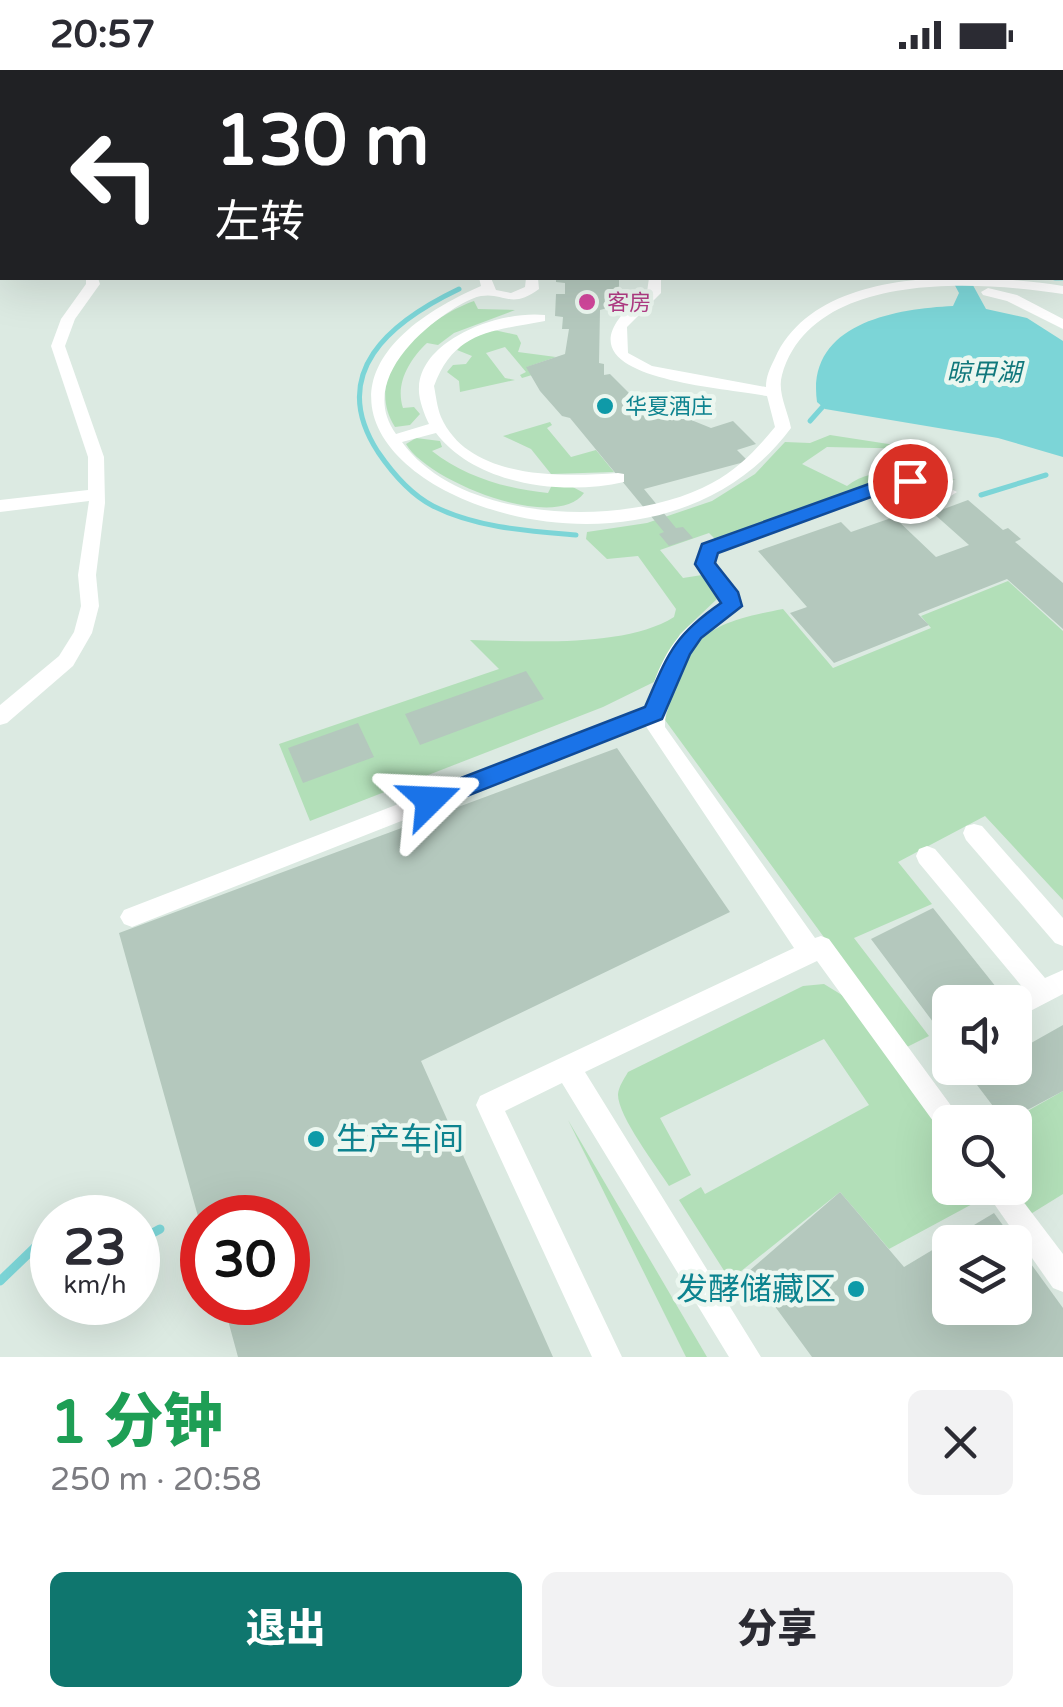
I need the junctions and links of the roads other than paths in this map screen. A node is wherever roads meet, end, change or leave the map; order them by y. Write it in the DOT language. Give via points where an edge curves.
graph roads {
  1 [pos="91,280"];
  2 [pos="532,280"];
  3 [pos="656,280"];
  4 [pos="486,283"];
  5 [pos="934,283"];
  6 [pos="1063,290"];
  7 [pos="540,318"];
  8 [pos="1063,325"];
  9 [pos="774,393"];
  10 [pos="438,427"];
  11 [pos="392,440"];
  12 [pos="618,478"];
  13 [pos="593,480"];
  14 [pos="948,492"];
  15 [pos="98,494"];
  16 [pos="0,506"];
  17 [pos="602,516"];
  18 [pos="654,713"];
  19 [pos="0,717"];
  20 [pos="974,834"];
  21 [pos="926,856"];
  22 [pos="132,917"];
  23 [pos="1063,935"];
  24 [pos="810,951"];
  25 [pos="1052,987"];
  26 [pos="567,1067"];
  27 [pos="937,1105"];
  28 [pos="1009,1205"];
  29 [pos="1063,1278"];
  30 [pos="607,1357"];
  31 [pos="746,1357"];
  1 -- 15 [label="street" via="58,346 96,457"];
  2 -- 4 [label="street" via="532,290 520,295 504,296"];
  3 -- 9 [label="street" via="654,293 618,330 621,355 648,370"];
  4 -- 11 [label="street" via="408,332 391,352 375,405"];
  5 -- 6 [label="street"];
  5 -- 8 [label="street" via="1012,298"];
  5 -- 9 [label="street" via="852,297 822,312 782,355"];
  7 -- 10 [label="street" via="478,329 440,355 426,386"];
  9 -- 17 [label="street" via="783,428 751,466 679,505"];
  10 -- 11 [label="street"];
  10 -- 13 [label="street" via="491,466 537,478"];
  11 -- 17 [label="street" via="438,483 481,501 524,512"];
  12 -- 13 [label="street"];
  13 -- 17 [label="street"];
  14 -- 18 [label="street" via="929,483 887,484 709,549 705,564 732,606 680,651"];
  15 -- 16 [label="street"];
  15 -- 19 [label="street" via="83,633 66,661"];
  18 -- 22 [label="street"];
  18 -- 24 [label="street" via="655,728"];
  20 -- 23 [label="street"];
  21 -- 25 [label="street"];
  24 -- 26 [label="street"];
  24 -- 27 [label="street" via="821,947"];
  26 -- 30 [label="street" via="489,1104"];
  26 -- 31 [label="street"];
  28 -- 29 [label="street"];
}
